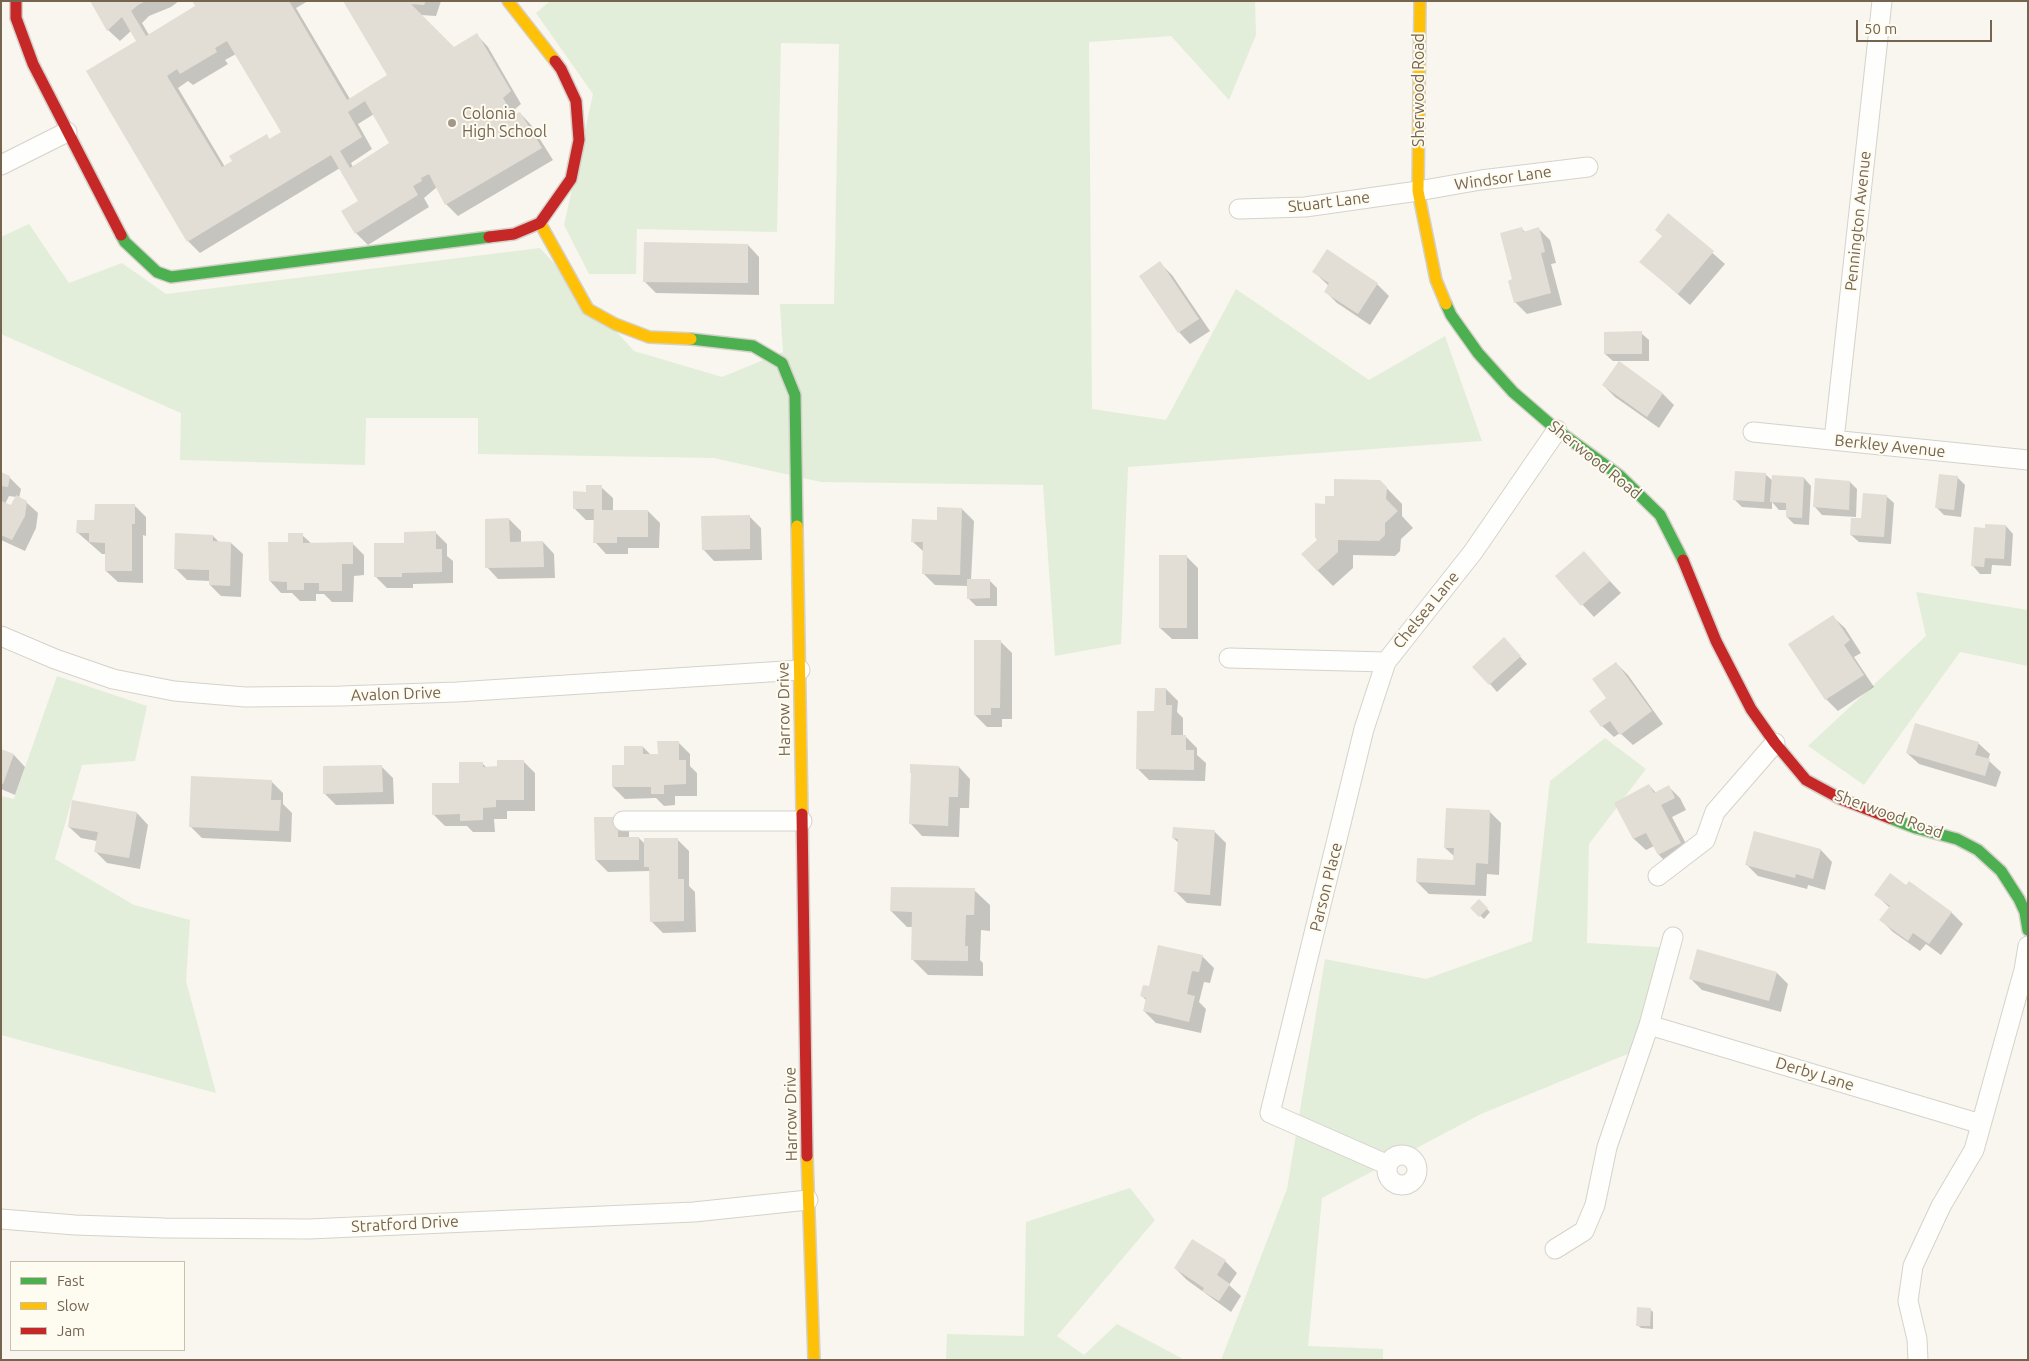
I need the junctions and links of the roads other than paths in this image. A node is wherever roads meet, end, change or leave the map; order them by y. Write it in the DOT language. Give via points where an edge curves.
graph roads {
  1 [pos="16,1"];
  2 [pos="508,1"];
  3 [pos="1420,1"];
  4 [pos="1882,1"];
  5 [pos="67,132"];
  6 [pos="1,165"];
  7 [pos="1588,167"];
  8 [pos="1418,191"];
  9 [pos="1239,209"];
  10 [pos="540,223"];
  11 [pos="1557,430"];
  12 [pos="1753,432"];
  13 [pos="1834,440"];
  14 [pos="2028,460"];
  15 [pos="1,636"];
  16 [pos="1229,658"];
  17 [pos="1386,662"];
  18 [pos="800,670"];
  19 [pos="1775,743"];
  20 [pos="623,821"];
  21 [pos="802,821"];
  22 [pos="1658,876"];
  23 [pos="2028,930"];
  24 [pos="1673,937"];
  25 [pos="2028,946"];
  26 [pos="1649,1025"];
  27 [pos="1981,1124"];
  28 [pos="1388,1165"];
  29 [pos="808,1200"];
  30 [pos="1,1219"];
  31 [pos="1555,1248"];
  32 [pos="814,1360"];
  33 [pos="1918,1360"];
  1 -- 5 [label="street" via="16,18 33,64"];
  2 -- 10 [label="street" via="561,68 576,101 579,140 571,179"];
  3 -- 8 [label="street, Sherwood Road"];
  4 -- 13 [label="street, Pennington Avenue"];
  5 -- 6 [label="street"];
  5 -- 10 [label="street" via="127,246 157,272 171,277 514,234"];
  7 -- 8 [label="street, Windsor Lane"];
  8 -- 9 [label="street, Stuart Lane" via="1305,207"];
  8 -- 11 [label="street, Sherwood Road" via="1436,280 1452,315 1478,353 1513,392"];
  10 -- 18 [label="street, Harrow Drive" via="588,309 649,337 753,346 782,363 795,395"];
  11 -- 17 [label="street, Chelsea Lane" via="1473,552"];
  11 -- 19 [label="street, Sherwood Road" via="1620,476 1660,514 1750,709"];
  12 -- 13 [label="street, Berkley Avenue"];
  13 -- 14 [label="street, Berkley Avenue"];
  15 -- 18 [label="street, Avalon Drive" via="113,679 174,691 245,696 456,692"];
  16 -- 17 [label="street, Chelsea Lane"];
  17 -- 28 [label="street, Parson Place" via="1364,729 1270,1113"];
  18 -- 21 [label="street, Harrow Drive"];
  19 -- 22 [label="street" via="1715,812 1705,840"];
  19 -- 23 [label="street, Sherwood Road" via="1806,780 1841,799 1916,828 1958,839 1978,850 2001,871 2019,899"];
  20 -- 21 [label="street"];
  21 -- 29 [label="street, Harrow Drive"];
  24 -- 26 [label="street"];
  25 -- 27 [label="street"];
  26 -- 27 [label="street, Derby Lane"];
  26 -- 31 [label="street" via="1607,1147 1595,1205 1584,1231"];
  27 -- 33 [label="street" via="1974,1150 1941,1206 1914,1266 1908,1301 1917,1339"];
  29 -- 30 [label="street, Stratford Drive" via="694,1212 309,1229 164,1228"];
  29 -- 32 [label="street, Harrow Drive"];
}
